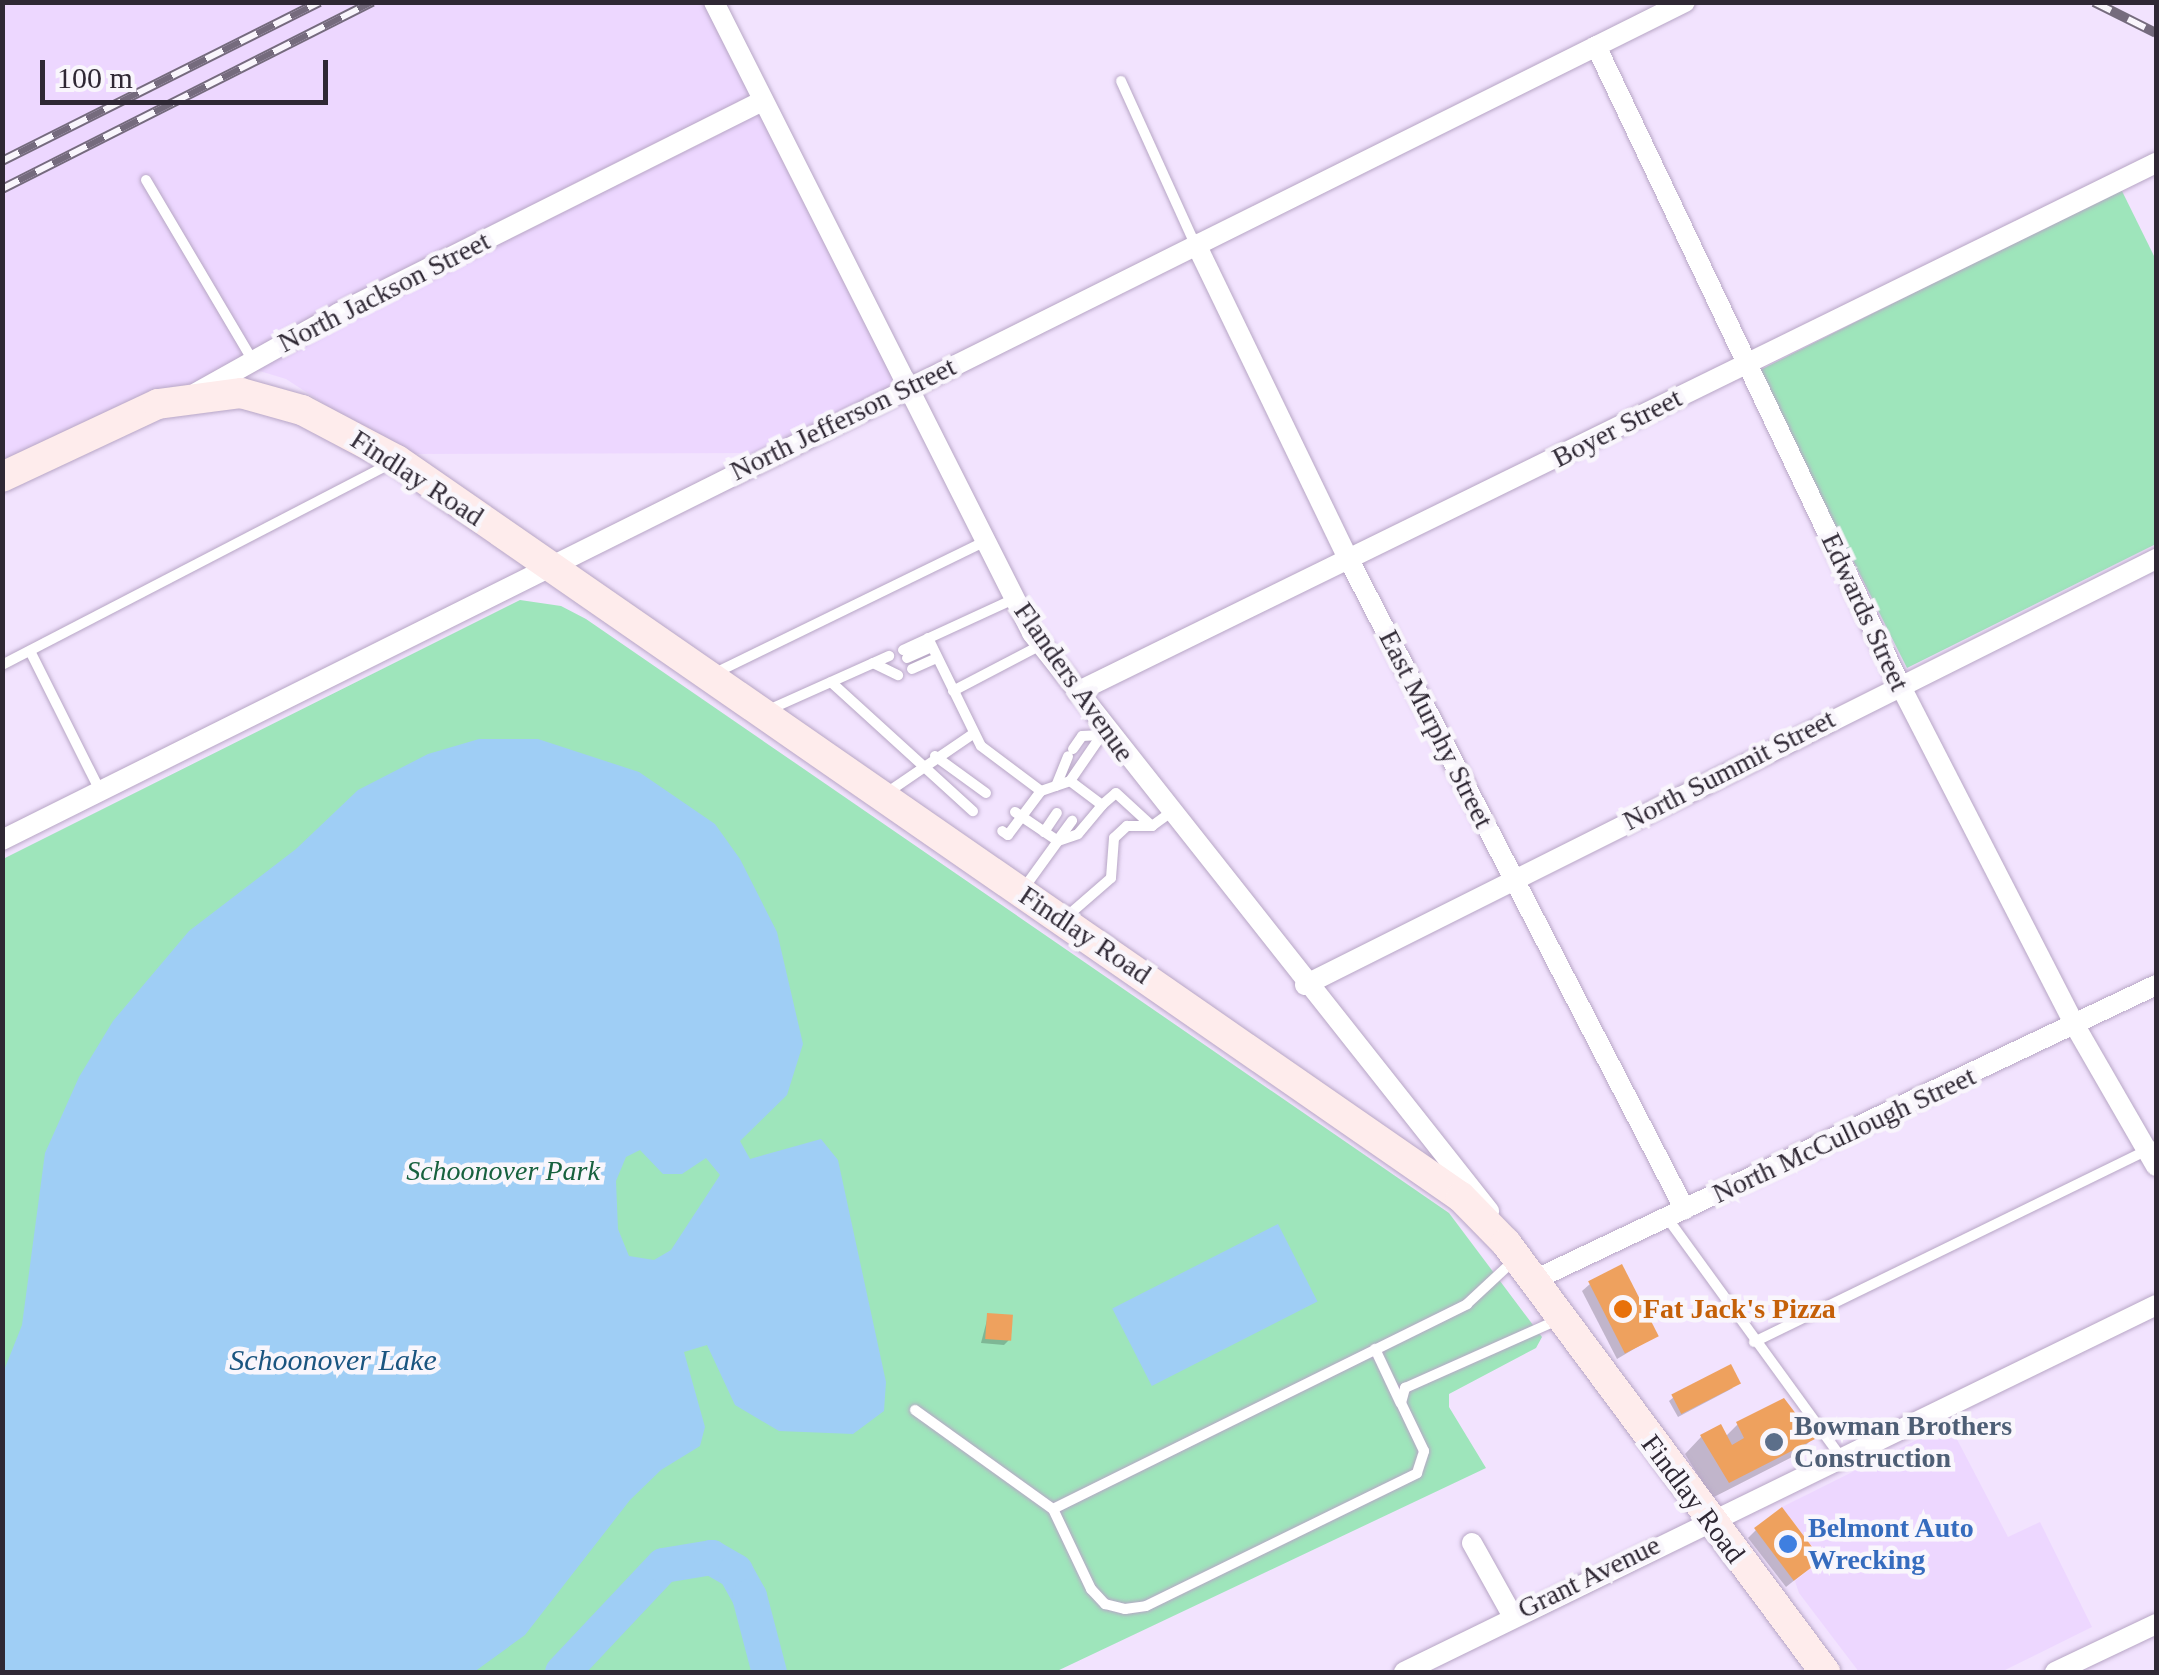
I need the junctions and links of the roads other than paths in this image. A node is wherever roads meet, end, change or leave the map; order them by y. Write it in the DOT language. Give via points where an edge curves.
graph roads {
  1 [pos="714,2"];
  2 [pos="1685,2"];
  3 [pos="1596,46"];
  4 [pos="1122,82"];
  5 [pos="763,101"];
  6 [pos="2156,163"];
  7 [pos="146,180"];
  8 [pos="1196,244"];
  9 [pos="253,361"];
  10 [pos="1748,363"];
  11 [pos="904,389"];
  12 [pos="190,396"];
  13 [pos="397,460"];
  14 [pos="2,477"];
  15 [pos="982,542"];
  16 [pos="2156,559"];
  17 [pos="1350,562"];
  18 [pos="549,566"];
  19 [pos="1014,600"];
  20 [pos="1041,645"];
  21 [pos="932,648"];
  22 [pos="30,651"];
  23 [pos="2,665"];
  24 [pos="887,666"];
  25 [pos="710,676"];
  26 [pos="831,682"];
  27 [pos="1899,683"];
  28 [pos="953,690"];
  29 [pos="1077,692"];
  30 [pos="762,713"];
  31 [pos="1103,732"];
  32 [pos="973,734"];
  33 [pos="935,756"];
  34 [pos="918,766"];
  35 [pos="1056,786"];
  36 [pos="1072,787"];
  37 [pos="100,791"];
  38 [pos="986,792"];
  39 [pos="1041,792"];
  40 [pos="882,797"];
  41 [pos="1102,805"];
  42 [pos="973,811"];
  43 [pos="1058,813"];
  44 [pos="1170,813"];
  45 [pos="1018,814"];
  46 [pos="1072,821"];
  47 [pos="1152,826"];
  48 [pos="1002,832"];
  49 [pos="1044,832"];
  50 [pos="2,840"];
  51 [pos="1058,841"];
  52 [pos="1512,878"];
  53 [pos="1022,891"];
  54 [pos="1064,920"];
  55 [pos="1305,985"];
  56 [pos="2156,985"];
  57 [pos="2074,1024"];
  58 [pos="2154,1154"];
  59 [pos="1677,1214"];
  60 [pos="1516,1262"];
  61 [pos="2156,1305"];
  62 [pos="1558,1320"];
  63 [pos="1754,1342"];
  64 [pos="1375,1349"];
  65 [pos="1401,1403"];
  66 [pos="915,1410"];
  67 [pos="1840,1456"];
  68 [pos="1053,1509"];
  69 [pos="1708,1518"];
  70 [pos="1472,1543"];
  71 [pos="1512,1614"];
  72 [pos="2156,1624"];
  73 [pos="1404,1672"];
  74 [pos="1825,1672"];
  75 [pos="2055,1672"];
  1 -- 5 [label="street, Flanders Avenue"];
  2 -- 3 [label="street, North Jefferson Street"];
  3 -- 8 [label="street, North Jefferson Street"];
  3 -- 10 [label="street, Edwards Street"];
  4 -- 8 [label="lane"];
  5 -- 9 [label="street, North Jackson Street"];
  5 -- 11 [label="street, Flanders Avenue"];
  6 -- 10 [label="street, Boyer Street"];
  7 -- 9 [label="lane"];
  8 -- 11 [label="street, North Jefferson Street"];
  8 -- 17 [label="street, East Murphy Street"];
  9 -- 12 [label="street, North Jackson Street"];
  10 -- 17 [label="street, Boyer Street"];
  10 -- 27 [label="street, Edwards Street"];
  11 -- 15 [label="street, Flanders Avenue"];
  11 -- 18 [label="street, North Jefferson Street"];
  12 -- 13 [label="main road, Findlay Road" via="241,393 302,410"];
  12 -- 14 [label="main road, North Jackson Street" via="109,422"];
  13 -- 18 [label="main road, Findlay Road"];
  13 -- 22 [label="lane"];
  15 -- 19 [label="street, Flanders Avenue"];
  15 -- 25 [label="lane"];
  16 -- 27 [label="street, North Summit Street"];
  17 -- 29 [label="street, Boyer Street"];
  17 -- 52 [label="street, East Murphy Street"];
  18 -- 25 [label="main road, Findlay Road"];
  18 -- 37 [label="street, North Jefferson Street"];
  19 -- 20 [label="street, Flanders Avenue"];
  19 -- 21 [label="lane"];
  20 -- 28 [label="lane"];
  20 -- 29 [label="street, Flanders Avenue"];
  21 -- 21 [label="lane" via="907,659"];
  21 -- 28 [label="lane"];
  22 -- 23 [label="lane"];
  22 -- 37 [label="lane"];
  24 -- 26 [label="lane"];
  25 -- 30 [label="main road, Findlay Road"];
  26 -- 30 [label="lane"];
  26 -- 34 [label="lane"];
  27 -- 52 [label="street, North Summit Street"];
  27 -- 57 [label="street, Edwards Street"];
  28 -- 32 [label="lane"];
  29 -- 31 [label="street, Flanders Avenue"];
  30 -- 40 [label="main road, Findlay Road"];
  31 -- 35 [label="lane" via="1082,736"];
  31 -- 36 [label="lane"];
  31 -- 44 [label="street, Flanders Avenue"];
  32 -- 33 [label="lane"];
  32 -- 39 [label="lane"];
  33 -- 34 [label="lane"];
  33 -- 38 [label="lane"];
  34 -- 40 [label="lane"];
  34 -- 42 [label="lane"];
  35 -- 36 [label="lane"];
  35 -- 39 [label="lane"];
  36 -- 41 [label="lane"];
  37 -- 50 [label="street, North Jefferson Street"];
  39 -- 45 [label="lane"];
  40 -- 53 [label="main road, Findlay Road"];
  41 -- 47 [label="lane" via="1116,794"];
  41 -- 51 [label="lane" via="1078,834"];
  43 -- 49 [label="lane"];
  44 -- 47 [label="lane"];
  44 -- 55 [label="street, Flanders Avenue"];
  45 -- 48 [label="lane" via="1008,835"];
  45 -- 49 [label="lane"];
  46 -- 51 [label="lane"];
  47 -- 54 [label="lane" via="1127,826 1114,838 1111,878"];
  49 -- 51 [label="lane"];
  51 -- 53 [label="lane"];
  52 -- 55 [label="street, North Summit Street"];
  52 -- 59 [label="street, East Murphy Street"];
  53 -- 54 [label="main road, Findlay Road"];
  54 -- 60 [label="main road, Findlay Road" via="1435,1177"];
  55 -- 60 [label="street, Flanders Avenue" via="1480,1196"];
  56 -- 57 [label="street, North McCullough Street"];
  57 -- 58 [label="street, Edwards Street"];
  57 -- 59 [label="street, North McCullough Street"];
  58 -- 63 [label="lane"];
  59 -- 60 [label="street, North McCullough Street"];
  59 -- 63 [label="lane"];
  60 -- 62 [label="main road, Findlay Road"];
  60 -- 64 [label="lane" via="1466,1304"];
  61 -- 67 [label="street, Grant Avenue"];
  62 -- 65 [label="lane" via="1405,1388"];
  62 -- 69 [label="main road, Findlay Road"];
  63 -- 67 [label="lane"];
  64 -- 65 [label="lane"];
  64 -- 68 [label="lane"];
  65 -- 68 [label="lane" via="1424,1451 1418,1472 1146,1606 1105,1604"];
  66 -- 68 [label="lane"];
  67 -- 69 [label="street, Grant Avenue"];
  69 -- 71 [label="street, Grant Avenue"];
  69 -- 74 [label="main road, Findlay Road"];
  70 -- 71 [label="street"];
  71 -- 73 [label="street, Grant Avenue"];
  72 -- 75 [label="street"];
}
